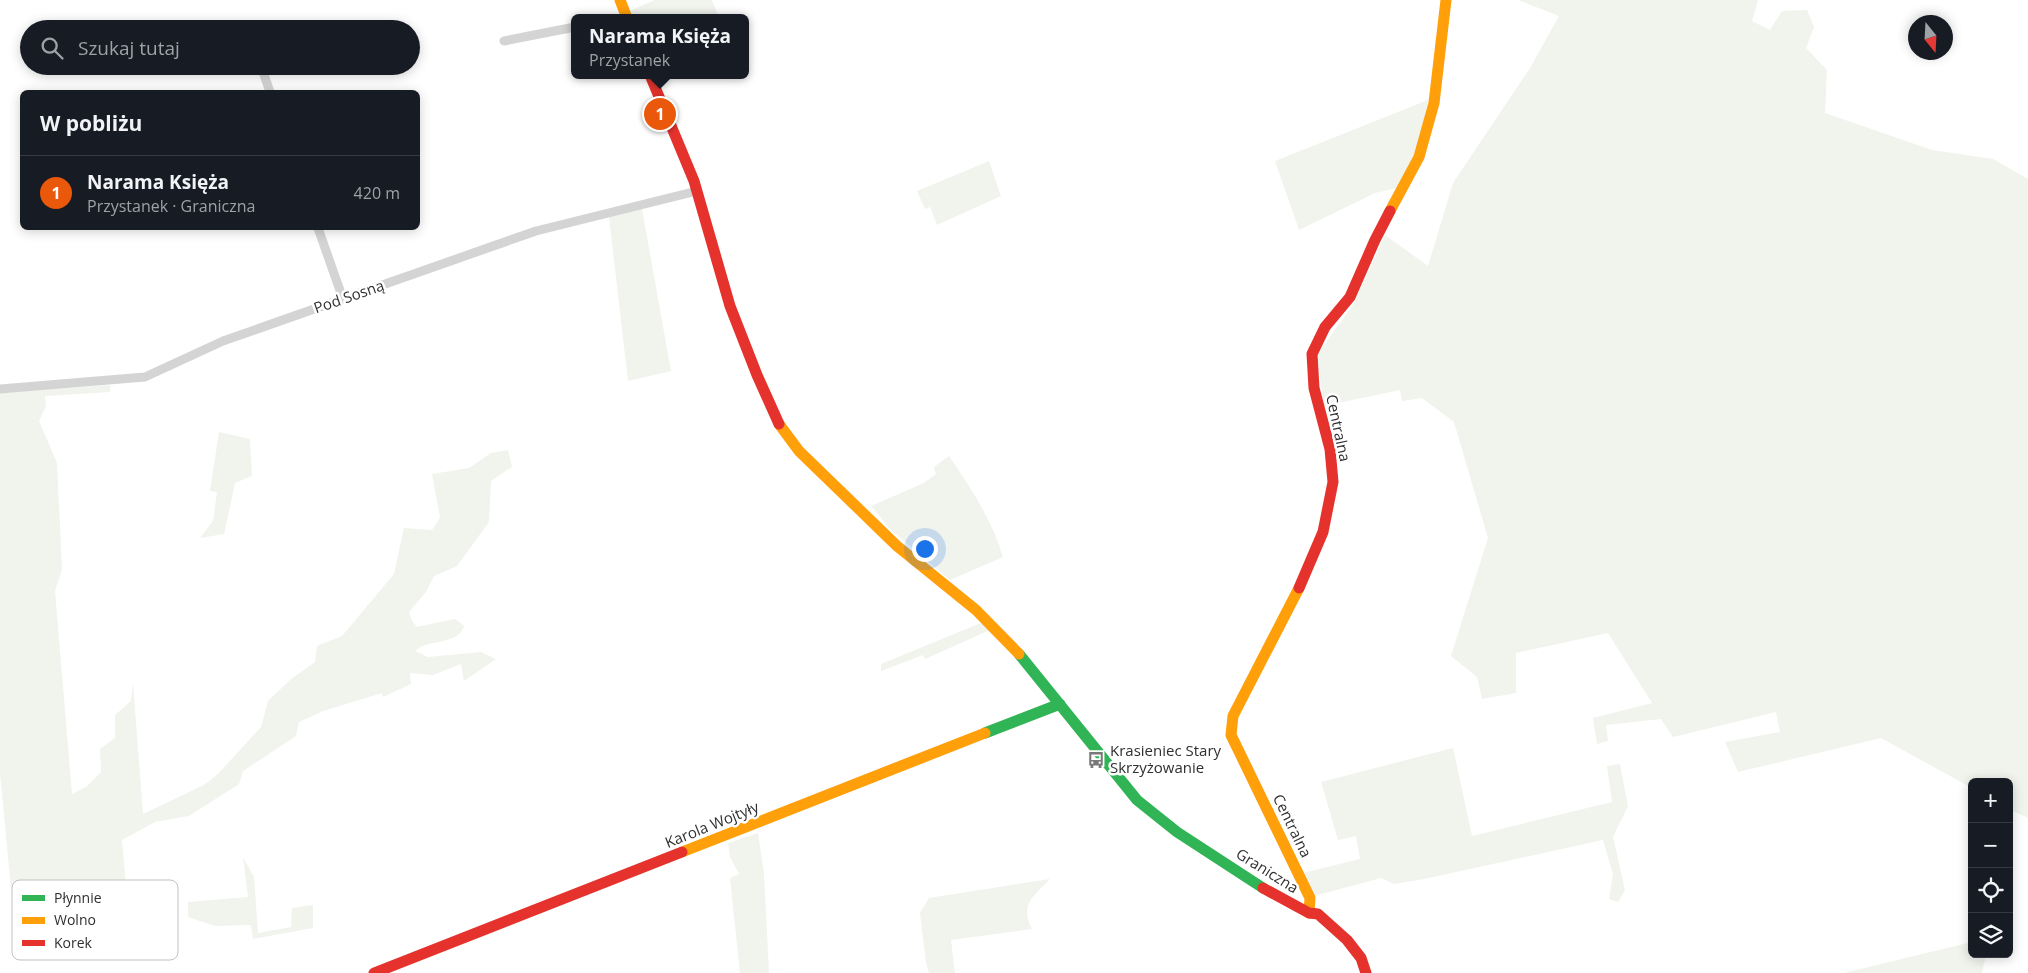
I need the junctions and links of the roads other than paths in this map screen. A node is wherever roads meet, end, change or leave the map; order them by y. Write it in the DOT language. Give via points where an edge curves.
graph roads {
  1 [pos="620,0"];
  2 [pos="1446,0"];
  3 [pos="623,14"];
  4 [pos="571,28"];
  5 [pos="504,41"];
  6 [pos="264,75"];
  7 [pos="652,79"];
  8 [pos="269,90"];
  9 [pos="697,191"];
  10 [pos="319,230"];
  11 [pos="343,299"];
  12 [pos="0,389"];
  13 [pos="1060,704"];
  14 [pos="1309,913"];
  15 [pos="374,973"];
  16 [pos="1366,973"];
  1 -- 3 [label="street"];
  2 -- 14 [label="street, Centralna" via="1434,103 1419,157 1375,240 1350,296 1325,326 1312,354 1314,388 1330,449 1333,482 1323,532 1306,575 1233,716 1231,735 1310,898"];
  4 -- 5 [label="street"];
  6 -- 8 [label="street"];
  7 -- 9 [label="street"];
  9 -- 11 [label="street, Pod Sosną" via="536,231"];
  9 -- 13 [label="street, Graniczna" via="730,306 780,426 799,451 897,546 976,610 1011,644"];
  10 -- 11 [label="street"];
  11 -- 12 [label="street, Pod Sosną" via="223,341 145,376"];
  13 -- 14 [label="street, Graniczna" via="1137,800 1177,832"];
  13 -- 15 [label="street, Karola Wojtyły"];
  14 -- 16 [label="street, Graniczna" via="1318,914 1347,940 1361,958"];
}
